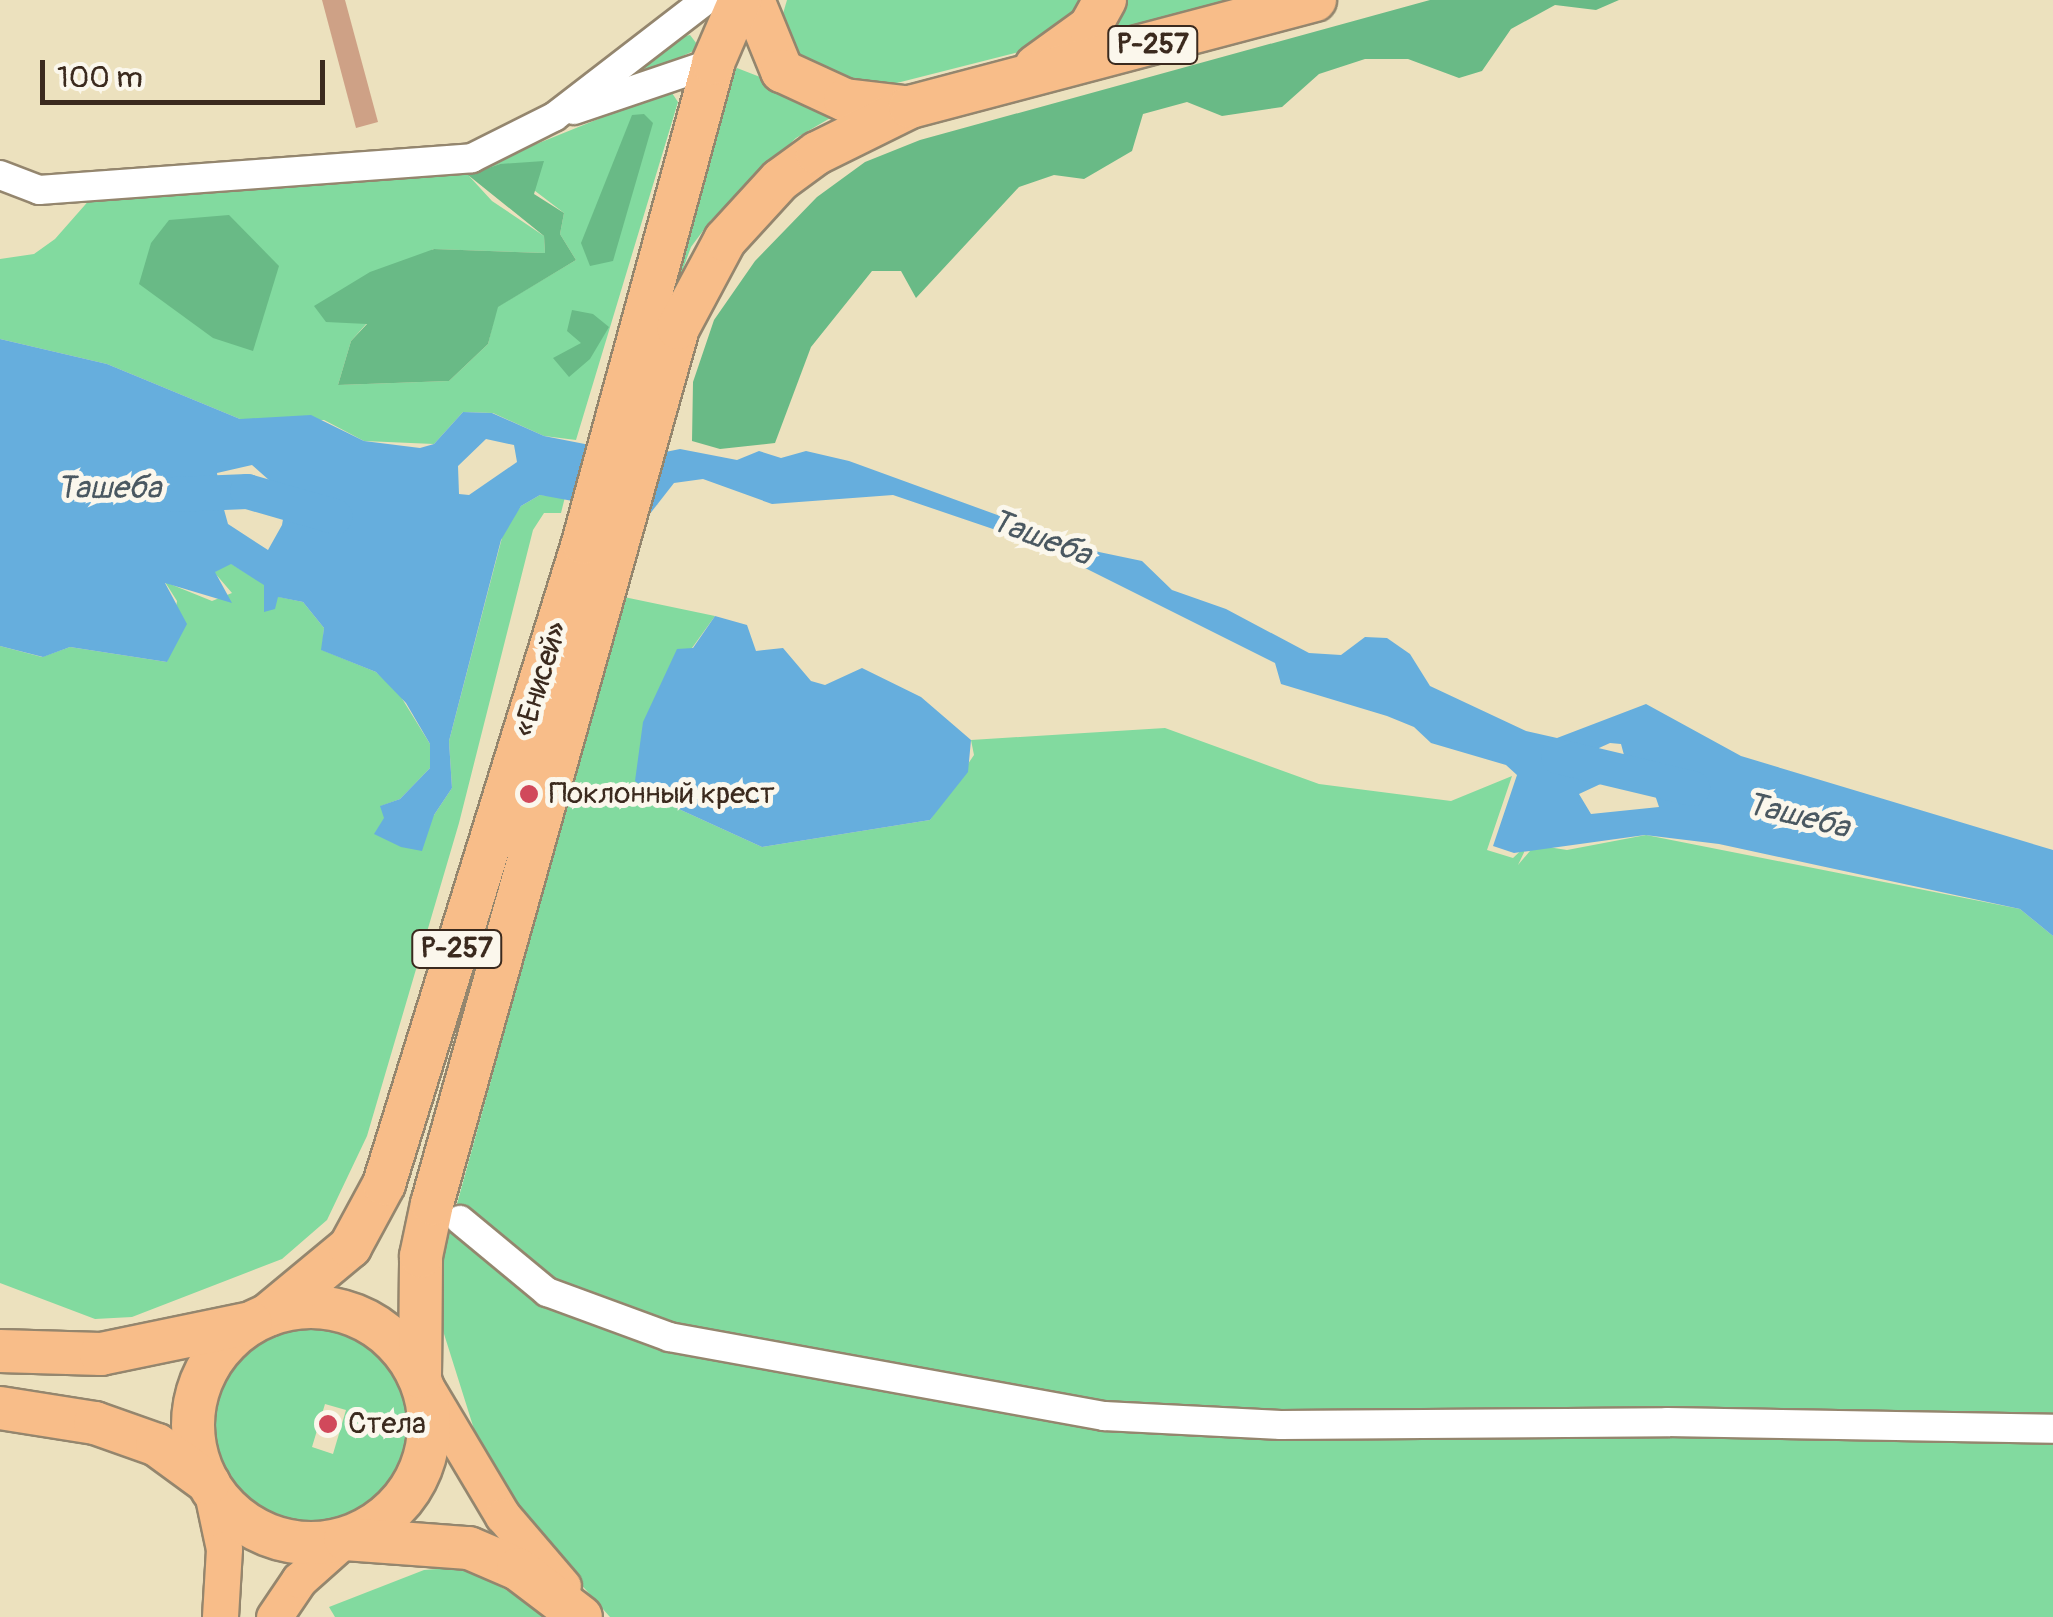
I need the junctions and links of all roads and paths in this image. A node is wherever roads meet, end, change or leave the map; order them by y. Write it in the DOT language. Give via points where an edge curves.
graph roads {
  1 [pos="677,0"];
  2 [pos="706,0"];
  3 [pos="740,0"];
  4 [pos="753,0"];
  5 [pos="1106,0"];
  6 [pos="1316,0"];
  7 [pos="713,63"];
  8 [pos="990,88"];
  9 [pos="910,107"];
  10 [pos="554,117"];
  11 [pos="0,174"];
  12 [pos="643,393"];
  13 [pos="599,548"];
  14 [pos="460,1220"];
  15 [pos="260,1319"];
  16 [pos="0,1350"];
  17 [pos="420,1377"];
  18 [pos="0,1408"];
  19 [pos="2053,1429"];
  20 [pos="210,1483"];
  21 [pos="345,1539"];
  22 [pos="220,1617"];
  23 [pos="274,1617"];
  24 [pos="581,1617"];
  25 [pos="590,1617"];
  1 -- 10 [label="street"];
  2 -- 10 [label="street"];
  3 -- 7 [label="highway, «Енисей» / Р-257"];
  4 -- 9 [label="highway, «Енисей» / Р-257" via="782,72 846,100"];
  5 -- 8 [label="highway, «Енисей» / Р-257" via="1075,40"];
  6 -- 8 [label="highway, «Енисей» / Р-257"];
  7 -- 10 [label="street"];
  7 -- 12 [label="highway, «Енисей» / Р-257"];
  8 -- 9 [label="highway, «Енисей» / Р-257"];
  9 -- 12 [label="highway, «Енисей» / Р-257" via="817,152 744,218 701,278"];
  10 -- 11 [label="street" via="472,158 39,190"];
  12 -- 13 [label="highway, «Енисей» / Р-257"];
  13 -- 15 [label="highway, «Енисей» / Р-257" via="384,1184 350,1247"];
  13 -- 17 [label="highway, «Енисей» / Р-257" via="432,1204 422,1256"];
  14 -- 19 [label="street" via="547,1292 669,1337 1104,1416 1281,1425"];
  15 -- 16 [label="highway, «Енисей» / Р-257" via="101,1354"];
  15 -- 17 [label="highway, «Енисей» / Р-257" via="304,1307 359,1317 395,1341"];
  15 -- 20 [label="highway, «Енисей» / Р-257" via="212,1361 197,1395 194,1437"];
  17 -- 21 [label="highway, «Енисей» / Р-257" via="430,1430 418,1477 392,1512"];
  17 -- 25 [label="main road" via="503,1516"];
  18 -- 20 [label="highway, «Енисей» / Р-257" via="95,1423 157,1445"];
  20 -- 21 [label="highway, «Енисей» / Р-257" via="237,1517 274,1538 312,1544"];
  20 -- 22 [label="main road" via="224,1550"];
  21 -- 23 [label="main road" via="299,1580"];
  21 -- 24 [label="highway" via="469,1548 518,1569"];
}
